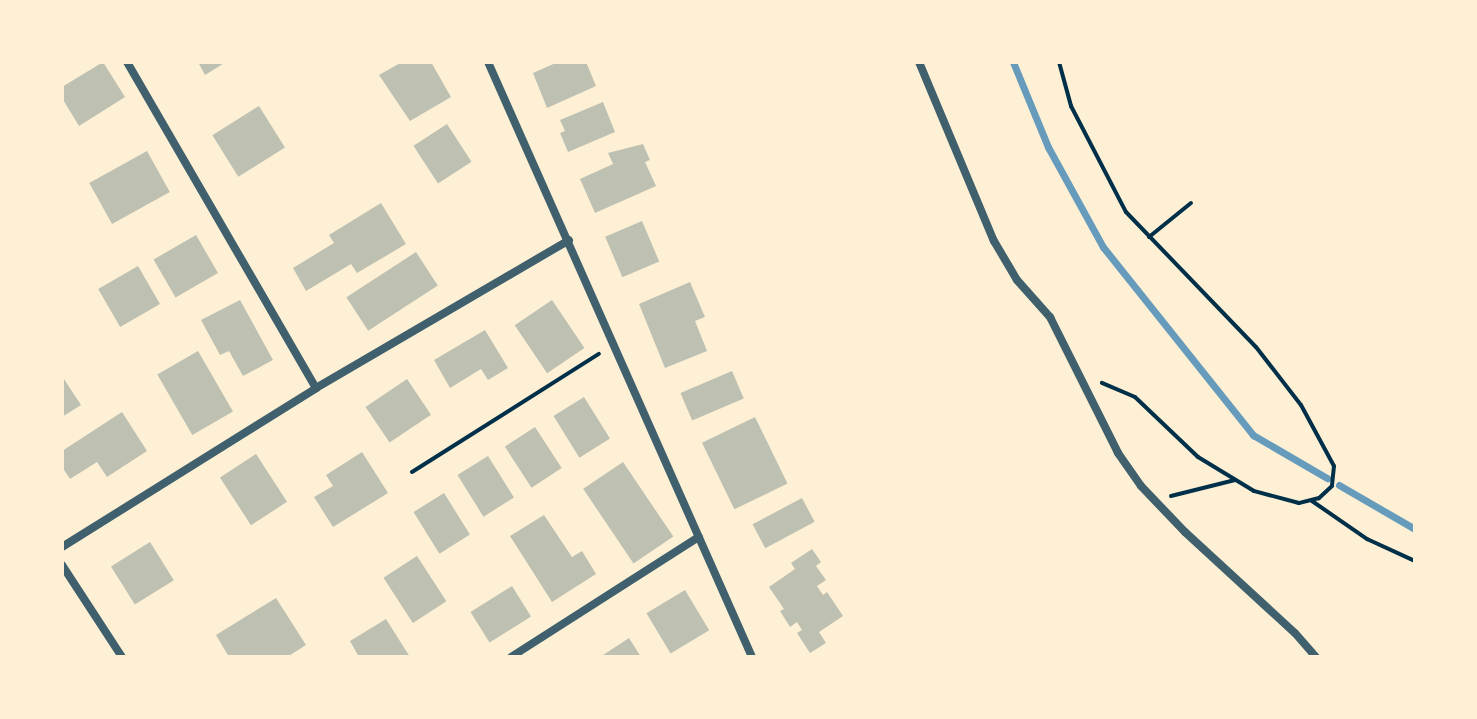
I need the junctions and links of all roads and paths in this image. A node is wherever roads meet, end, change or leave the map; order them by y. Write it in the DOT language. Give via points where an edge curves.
graph roads {
  1 [pos="127,62"];
  2 [pos="488,62"];
  3 [pos="919,62"];
  4 [pos="1059,62"];
  5 [pos="1191,203"];
  6 [pos="1149,237"];
  7 [pos="569,240"];
  8 [pos="615,344"];
  9 [pos="316,388"];
  10 [pos="1086,388"];
  11 [pos="412,472"];
  12 [pos="1235,480"];
  13 [pos="1172,496"];
  14 [pos="1312,501"];
  15 [pos="699,537"];
  16 [pos="62,547"];
  17 [pos="1415,561"];
  18 [pos="62,565"];
  19 [pos="122,657"];
  20 [pos="511,657"];
  21 [pos="752,657"];
  22 [pos="1316,657"];
  1 -- 9 [label="street"];
  2 -- 7 [label="street"];
  3 -- 10 [label="street" via="994,241 1017,280 1050,317"];
  4 -- 6 [label="path" via="1071,106 1096,159 1126,212"];
  5 -- 6 [label="path"];
  6 -- 14 [label="path" via="1256,347 1311,420 1335,473 1332,486"];
  7 -- 8 [label="street"];
  7 -- 9 [label="street"];
  8 -- 11 [label="path"];
  8 -- 15 [label="street"];
  9 -- 16 [label="street"];
  10 -- 12 [label="path" via="1102,383 1135,397 1198,457"];
  10 -- 22 [label="street" via="1141,486"];
  12 -- 13 [label="path"];
  12 -- 14 [label="path" via="1271,498"];
  14 -- 17 [label="path" via="1367,539"];
  15 -- 20 [label="street"];
  15 -- 21 [label="street"];
  18 -- 19 [label="street"];
}
